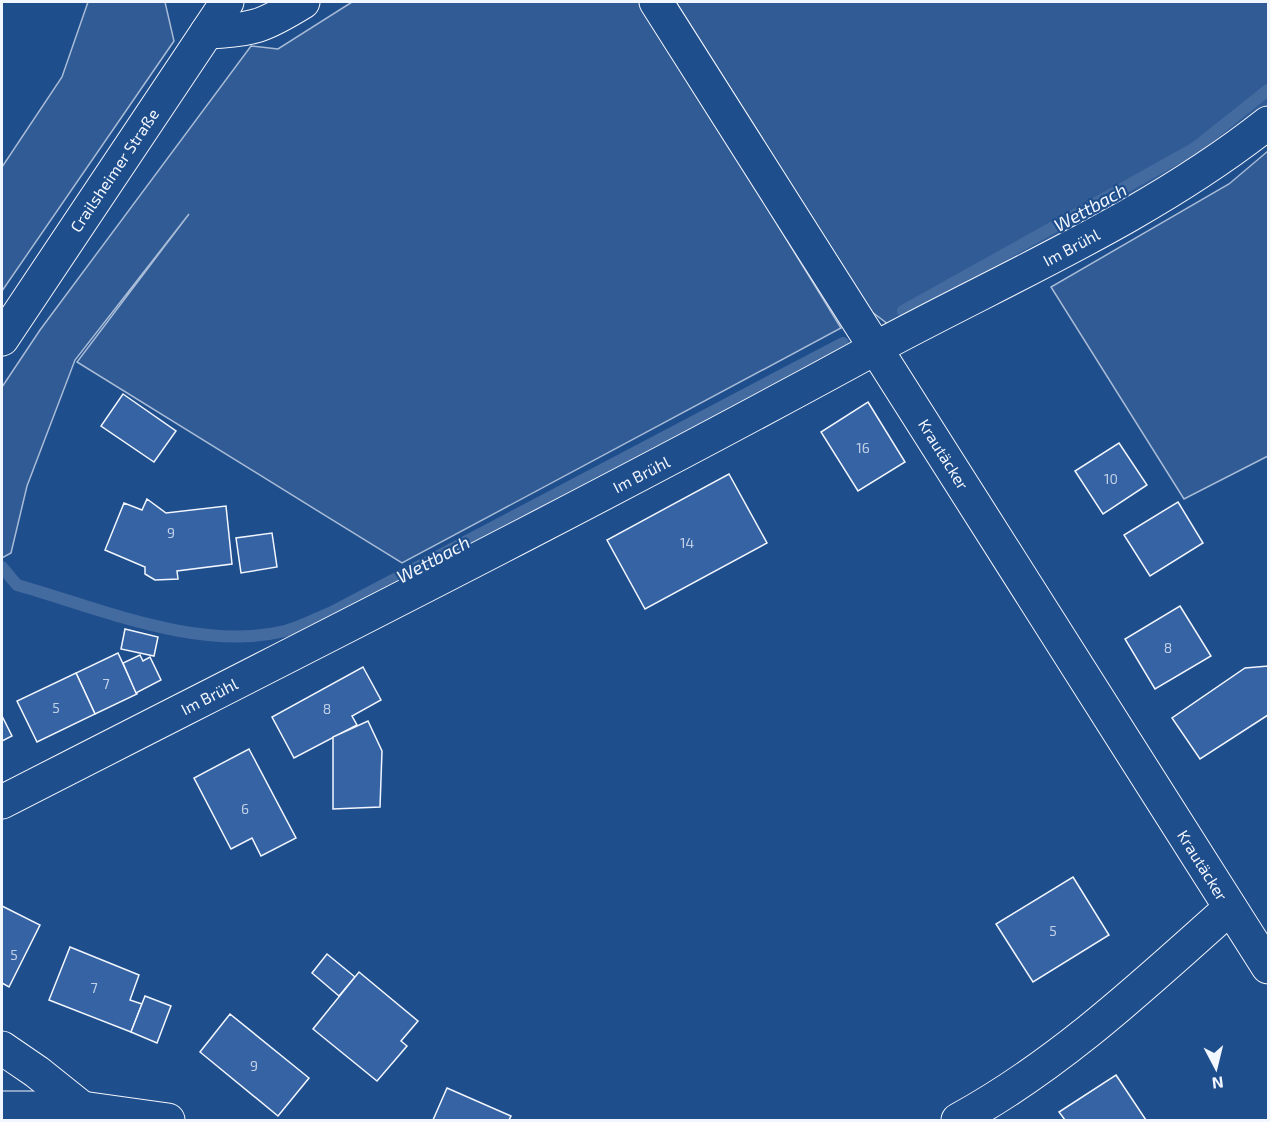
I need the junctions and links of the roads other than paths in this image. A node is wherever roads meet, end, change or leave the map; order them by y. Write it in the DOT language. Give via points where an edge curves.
graph roads {
  1 [pos="227,2"];
  2 [pos="303,2"];
  3 [pos="656,2"];
  4 [pos="207,32"];
  5 [pos="1269,123"];
  6 [pos="2,339"];
  7 [pos="877,348"];
  8 [pos="2,802"];
  9 [pos="1230,908"];
  10 [pos="1269,967"];
  11 [pos="2,1048"];
  12 [pos="2,1108"];
  13 [pos="82,1108"];
  14 [pos="168,1120"];
  15 [pos="958,1120"];
  1 -- 4 [label="street, Crailsheimer Straße"];
  2 -- 4 [label="street" via="267,24 240,31"];
  3 -- 7 [label="street, Krautäcker"];
  4 -- 6 [label="street, Crailsheimer Straße"];
  5 -- 7 [label="street, Im Brühl" via="1227,156 1102,232"];
  7 -- 8 [label="street, Im Brühl" via="430,584"];
  7 -- 9 [label="street, Krautäcker"];
  9 -- 10 [label="street, Krautäcker"];
  9 -- 15 [label="street, Krautäcker" via="1131,997 1005,1095"];
  11 -- 13 [label="street" via="38,1071"];
  12 -- 13 [label="street"];
  13 -- 14 [label="street"];
}
